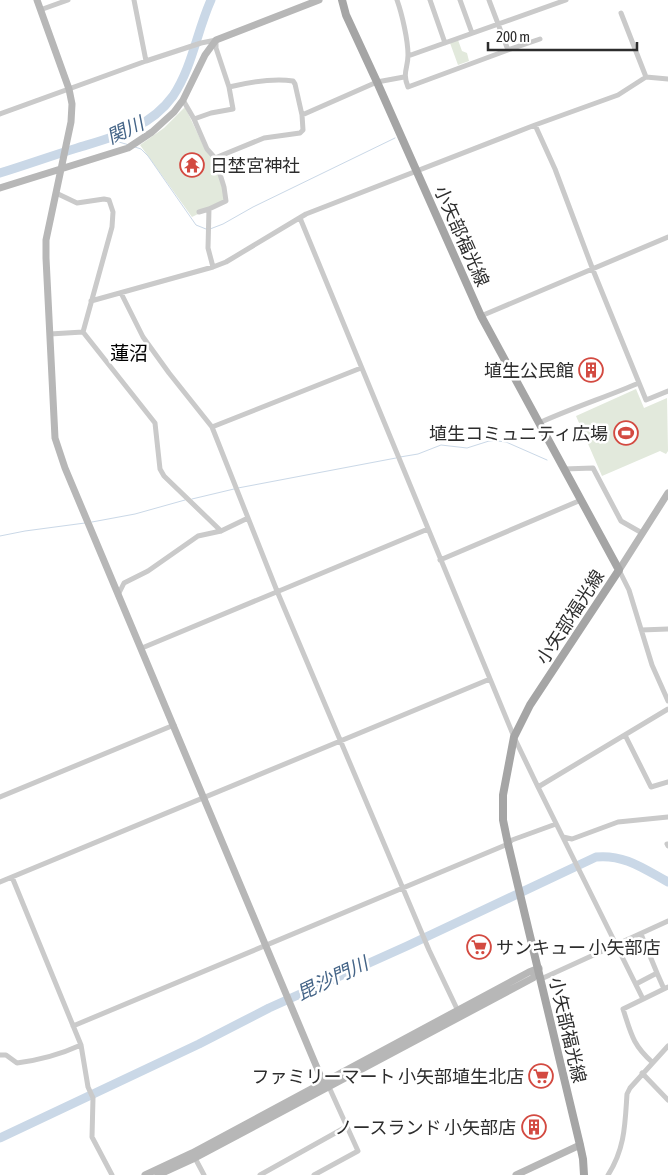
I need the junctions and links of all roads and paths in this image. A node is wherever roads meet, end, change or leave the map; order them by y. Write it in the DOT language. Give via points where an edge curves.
graph roads {
  1 [pos="37,0"];
  2 [pos="68,0"];
  3 [pos="134,0"];
  4 [pos="319,0"];
  5 [pos="342,0"];
  6 [pos="396,0"];
  7 [pos="430,0"];
  8 [pos="460,0"];
  9 [pos="490,0"];
  10 [pos="566,0"];
  11 [pos="40,10"];
  12 [pos="621,13"];
  13 [pos="498,24"];
  14 [pos="472,33"];
  15 [pos="540,39"];
  16 [pos="216,40"];
  17 [pos="445,43"];
  18 [pos="508,50"];
  19 [pos="408,56"];
  20 [pos="146,61"];
  21 [pos="404,77"];
  22 [pos="646,77"];
  23 [pos="668,79"];
  24 [pos="377,82"];
  25 [pos="229,87"];
  26 [pos="69,88"];
  27 [pos="183,100"];
  28 [pos="0,114"];
  29 [pos="302,115"];
  30 [pos="194,119"];
  31 [pos="535,125"];
  32 [pos="215,158"];
  33 [pos="62,169"];
  34 [pos="416,170"];
  35 [pos="0,188"];
  36 [pos="56,193"];
  37 [pos="209,209"];
  38 [pos="199,212"];
  39 [pos="300,218"];
  40 [pos="668,237"];
  41 [pos="213,267"];
  42 [pos="592,270"];
  43 [pos="122,293"];
  44 [pos="91,301"];
  45 [pos="481,316"];
  46 [pos="83,332"];
  47 [pos="50,334"];
  48 [pos="361,368"];
  49 [pos="639,383"];
  50 [pos="668,391"];
  51 [pos="539,423"];
  52 [pos="212,427"];
  53 [pos="564,469"];
  54 [pos="668,493"];
  55 [pos="581,500"];
  56 [pos="248,518"];
  57 [pos="428,529"];
  58 [pos="221,531"];
  59 [pos="642,533"];
  60 [pos="440,560"];
  61 [pos="619,570"];
  62 [pos="277,591"];
  63 [pos="119,593"];
  64 [pos="668,629"];
  65 [pos="641,630"];
  66 [pos="142,648"];
  67 [pos="490,680"];
  68 [pos="668,701"];
  69 [pos="668,709"];
  70 [pos="174,725"];
  71 [pos="625,735"];
  72 [pos="514,737"];
  73 [pos="341,741"];
  74 [pos="668,782"];
  75 [pos="538,787"];
  76 [pos="0,797"];
  77 [pos="205,798"];
  78 [pos="668,818"];
  79 [pos="556,824"];
  80 [pos="563,837"];
  81 [pos="508,844"];
  82 [pos="12,877"];
  83 [pos="0,882"];
  84 [pos="404,888"];
  85 [pos="668,921"];
  86 [pos="641,934"];
  87 [pos="266,945"];
  88 [pos="617,945"];
  89 [pos="539,968"];
  90 [pos="657,973"];
  91 [pos="541,979"];
  92 [pos="636,984"];
  93 [pos="666,988"];
  94 [pos="643,999"];
  95 [pos="458,1011"];
  96 [pos="73,1026"];
  97 [pos="81,1045"];
  98 [pos="668,1046"];
  99 [pos="0,1055"];
  100 [pos="652,1062"];
  101 [pos="642,1073"];
  102 [pos="326,1085"];
  103 [pos="668,1100"];
  104 [pos="346,1127"];
  105 [pos="580,1145"];
  106 [pos="195,1158"];
  107 [pos="112,1175"];
  108 [pos="145,1175"];
  109 [pos="158,1175"];
  110 [pos="204,1175"];
  111 [pos="260,1175"];
  112 [pos="314,1175"];
  113 [pos="516,1175"];
  114 [pos="584,1175"];
  115 [pos="608,1175"];
  1 -- 11 [label="street"];
  2 -- 11 [label="street"];
  3 -- 20 [label="street"];
  4 -- 16 [label="street"];
  5 -- 24 [label="main road, 小矢部福光線"];
  6 -- 19 [label="street" via="401,10"];
  7 -- 17 [label="street"];
  8 -- 14 [label="street"];
  9 -- 13 [label="street"];
  10 -- 13 [label="street"];
  11 -- 26 [label="street"];
  12 -- 22 [label="street"];
  13 -- 14 [label="street"];
  13 -- 18 [label="street"];
  14 -- 17 [label="street"];
  15 -- 18 [label="street"];
  16 -- 20 [label="street"];
  16 -- 25 [label="street"];
  16 -- 27 [label="street"];
  17 -- 19 [label="street"];
  18 -- 21 [label="street" via="408,87"];
  19 -- 21 [label="street"];
  20 -- 26 [label="street"];
  21 -- 24 [label="street"];
  22 -- 23 [label="street"];
  22 -- 31 [label="street" via="618,95"];
  24 -- 29 [label="street"];
  24 -- 34 [label="main road, 小矢部福光線"];
  25 -- 29 [label="street" via="252,81 293,81"];
  25 -- 30 [label="street" via="233,109"];
  26 -- 28 [label="street"];
  26 -- 33 [label="street" via="71,122"];
  27 -- 30 [label="street"];
  27 -- 33 [label="street" via="152,132 128,148"];
  29 -- 32 [label="street" via="300,133 264,138"];
  30 -- 32 [label="street" via="207,149"];
  31 -- 34 [label="street"];
  31 -- 42 [label="street" via="555,169"];
  32 -- 37 [label="street" via="226,201"];
  33 -- 35 [label="street"];
  33 -- 36 [label="street"];
  34 -- 39 [label="street"];
  34 -- 45 [label="main road, 小矢部福光線"];
  36 -- 44 [label="street" via="77,203 104,199 111,204 112,227"];
  36 -- 47 [label="street" via="46,249"];
  37 -- 38 [label="street"];
  37 -- 41 [label="street" via="208,248"];
  39 -- 41 [label="street"];
  39 -- 48 [label="street"];
  40 -- 42 [label="street"];
  41 -- 43 [label="street"];
  42 -- 45 [label="street"];
  42 -- 49 [label="street"];
  43 -- 44 [label="street"];
  43 -- 52 [label="street" via="143,337"];
  44 -- 46 [label="street"];
  45 -- 51 [label="main road, 小矢部福光線"];
  46 -- 47 [label="street"];
  46 -- 58 [label="street" via="155,423 160,469 164,476"];
  47 -- 63 [label="street" via="55,438"];
  48 -- 52 [label="street"];
  48 -- 57 [label="street"];
  49 -- 50 [label="street" via="646,400"];
  49 -- 51 [label="street"];
  51 -- 53 [label="main road, 小矢部福光線"];
  52 -- 56 [label="street"];
  53 -- 55 [label="main road, 小矢部福光線"];
  53 -- 59 [label="street" via="593,468 621,521"];
  54 -- 59 [label="street"];
  55 -- 60 [label="street"];
  55 -- 61 [label="main road, 小矢部福光線"];
  56 -- 58 [label="street"];
  56 -- 62 [label="street"];
  57 -- 60 [label="street"];
  57 -- 62 [label="street"];
  58 -- 63 [label="street" via="198,536 148,571 124,583"];
  59 -- 61 [label="street"];
  60 -- 67 [label="street"];
  61 -- 65 [label="street"];
  61 -- 72 [label="main road, 小矢部福光線" via="530,705"];
  62 -- 66 [label="street"];
  62 -- 73 [label="street"];
  63 -- 66 [label="street"];
  64 -- 65 [label="street"];
  65 -- 68 [label="street"];
  66 -- 70 [label="street"];
  67 -- 72 [label="street"];
  67 -- 73 [label="street"];
  69 -- 71 [label="street"];
  70 -- 76 [label="street"];
  70 -- 77 [label="street"];
  71 -- 74 [label="street" via="651,787"];
  71 -- 75 [label="street"];
  72 -- 75 [label="street"];
  72 -- 81 [label="main road, 小矢部福光線" via="502,794"];
  73 -- 77 [label="street"];
  73 -- 84 [label="street"];
  75 -- 79 [label="street"];
  77 -- 82 [label="street"];
  77 -- 87 [label="street"];
  78 -- 80 [label="street" via="618,822 572,838"];
  79 -- 80 [label="street"];
  79 -- 81 [label="street"];
  80 -- 88 [label="street"];
  81 -- 84 [label="street"];
  81 -- 89 [label="main road, 小矢部福光線"];
  82 -- 83 [label="street"];
  82 -- 96 [label="street"];
  84 -- 87 [label="street"];
  84 -- 95 [label="street"];
  85 -- 86 [label="street"];
  86 -- 88 [label="street"];
  86 -- 90 [label="street"];
  87 -- 96 [label="street"];
  87 -- 102 [label="street"];
  88 -- 91 [label="street"];
  88 -- 92 [label="street"];
  89 -- 91 [label="main road, 小矢部福光線"];
  89 -- 95 [label="street"];
  89 -- 102 [label="street" via="533,978"];
  90 -- 92 [label="street"];
  90 -- 93 [label="street"];
  91 -- 105 [label="main road, 小矢部福光線"];
  92 -- 94 [label="street"];
  93 -- 94 [label="street"];
  94 -- 100 [label="street" via="623,1009 633,1042"];
  95 -- 102 [label="street"];
  96 -- 97 [label="street"];
  97 -- 99 [label="street" via="43,1060 17,1063 6,1055"];
  97 -- 107 [label="street" via="93,1098 92,1136"];
  98 -- 100 [label="street"];
  100 -- 101 [label="street"];
  101 -- 103 [label="street"];
  101 -- 115 [label="street" via="628,1094 622,1143"];
  102 -- 104 [label="street"];
  102 -- 106 [label="street"];
  102 -- 108 [label="street"];
  104 -- 111 [label="street"];
  104 -- 112 [label="street" via="358,1151"];
  105 -- 113 [label="street"];
  105 -- 114 [label="main road, 小矢部福光線"];
  106 -- 109 [label="street"];
  106 -- 110 [label="street"];
}
